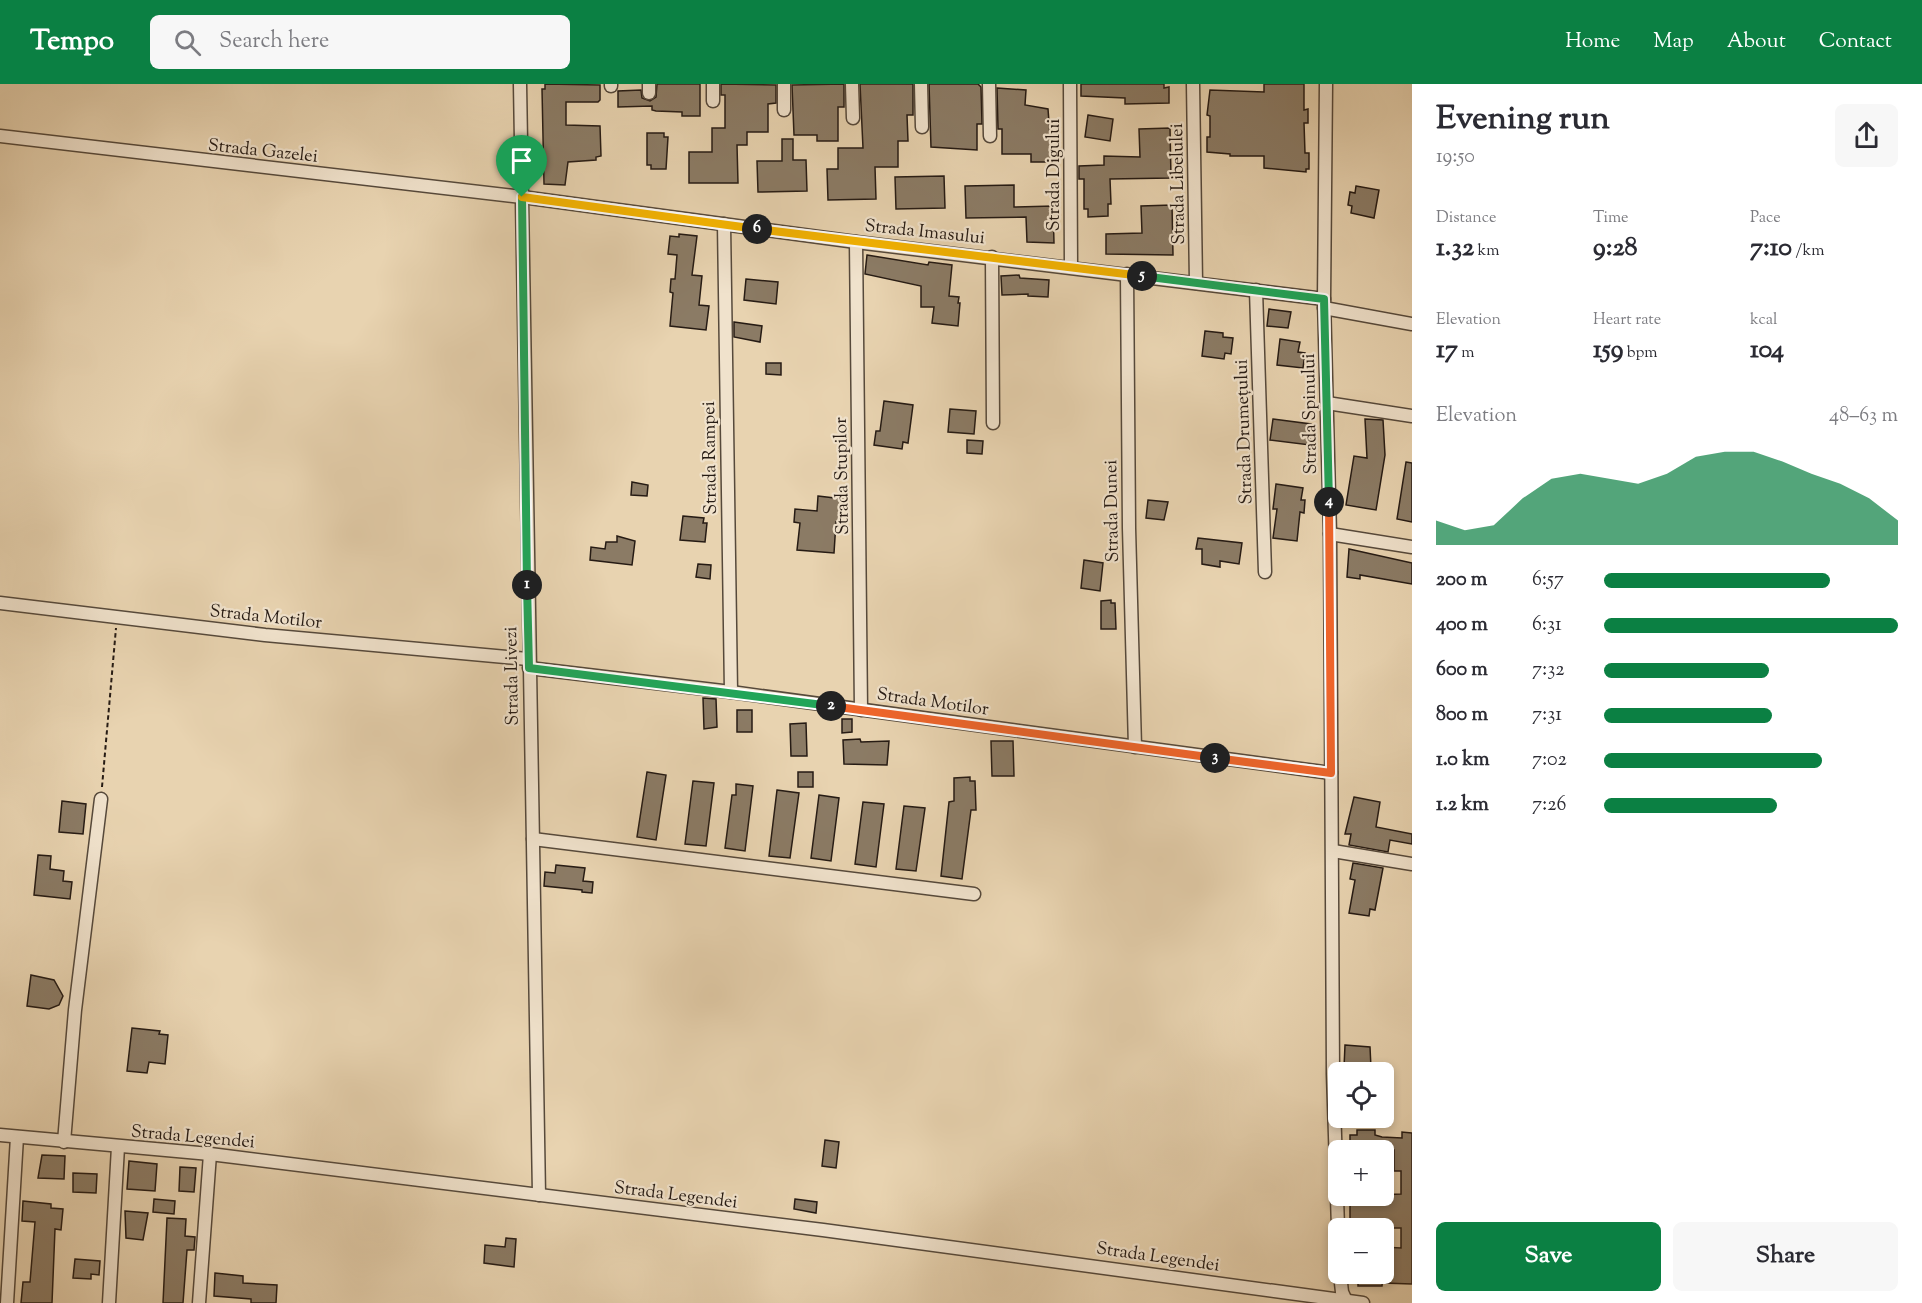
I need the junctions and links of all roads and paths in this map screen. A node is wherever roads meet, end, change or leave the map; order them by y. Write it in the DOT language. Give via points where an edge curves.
graph roads {
  1 [pos="520,84"];
  2 [pos="713,84"];
  3 [pos="784,84"];
  4 [pos="852,84"];
  5 [pos="921,84"];
  6 [pos="989,84"];
  7 [pos="1070,84"];
  8 [pos="1193,84"];
  9 [pos="1326,84"];
  10 [pos="713,102"];
  11 [pos="784,110"];
  12 [pos="853,118"];
  13 [pos="922,128"];
  14 [pos="0,136"];
  15 [pos="990,136"];
  16 [pos="522,197"];
  17 [pos="724,224"];
  18 [pos="856,242"];
  19 [pos="992,257"];
  20 [pos="1071,267"];
  21 [pos="1127,274"];
  22 [pos="1196,283"];
  23 [pos="1256,290"];
  24 [pos="1324,303"];
  25 [pos="1412,324"];
  26 [pos="1327,403"];
  27 [pos="1412,416"];
  28 [pos="993,423"];
  29 [pos="1330,534"];
  30 [pos="1412,547"];
  31 [pos="1265,572"];
  32 [pos="0,603"];
  33 [pos="117,616"];
  34 [pos="529,663"];
  35 [pos="731,692"];
  36 [pos="861,710"];
  37 [pos="1135,747"];
  38 [pos="1331,773"];
  39 [pos="101,799"];
  40 [pos="533,839"];
  41 [pos="1333,851"];
  42 [pos="1412,864"];
  43 [pos="974,894"];
  44 [pos="0,1135"];
  45 [pos="17,1137"];
  46 [pos="64,1142"];
  47 [pos="118,1147"];
  48 [pos="210,1154"];
  49 [pos="539,1195"];
  50 [pos="1338,1218"];
  51 [pos="1340,1284"];
  52 [pos="1346,1301"];
  53 [pos="7,1303"];
  54 [pos="109,1303"];
  55 [pos="199,1303"];
  56 [pos="1363,1303"];
  1 -- 16 [label="street, Strada Livezi"];
  2 -- 10 [label="street"];
  3 -- 11 [label="street"];
  4 -- 12 [label="street"];
  5 -- 13 [label="street"];
  6 -- 15 [label="street"];
  7 -- 20 [label="street, Strada Digului"];
  8 -- 22 [label="street, Strada Libelulei"];
  9 -- 24 [label="street, Strada Spinului"];
  14 -- 16 [label="street, Strada Gazelei"];
  16 -- 17 [label="street, Strada Imasului"];
  16 -- 34 [label="street, Strada Livezi"];
  17 -- 18 [label="street, Strada Imasului"];
  17 -- 35 [label="street, Strada Rampei"];
  18 -- 19 [label="street, Strada Imasului"];
  18 -- 36 [label="street, Strada Stupilor"];
  19 -- 20 [label="street, Strada Imasului"];
  19 -- 28 [label="street"];
  20 -- 21 [label="street, Strada Imasului"];
  21 -- 22 [label="street, Strada Imasului"];
  21 -- 37 [label="street, Strada Dunei"];
  22 -- 23 [label="street, Strada Imasului"];
  23 -- 24 [label="street, Strada Imasului"];
  23 -- 31 [label="street, Strada Drumețului"];
  24 -- 25 [label="street, Strada Imasului"];
  24 -- 26 [label="street, Strada Spinului"];
  26 -- 27 [label="street"];
  26 -- 29 [label="street, Strada Spinului"];
  29 -- 30 [label="street"];
  29 -- 38 [label="street, Strada Spinului"];
  32 -- 33 [label="street, Strada Motilor"];
  33 -- 34 [label="street, Strada Motilor"];
  33 -- 39 [label="path"];
  34 -- 35 [label="street, Strada Motilor"];
  34 -- 40 [label="street, Strada Livezi"];
  35 -- 36 [label="street, Strada Motilor"];
  36 -- 37 [label="street, Strada Motilor"];
  37 -- 38 [label="street, Strada Motilor"];
  38 -- 41 [label="street, Strada Spinului"];
  39 -- 46 [label="street" via="75,1010"];
  40 -- 43 [label="street"];
  40 -- 49 [label="street, Strada Livezi"];
  41 -- 42 [label="street"];
  41 -- 50 [label="street, Strada Spinului"];
  44 -- 45 [label="street, Strada Legendei"];
  45 -- 46 [label="street, Strada Legendei"];
  45 -- 53 [label="street"];
  46 -- 47 [label="street, Strada Legendei"];
  47 -- 48 [label="street, Strada Legendei"];
  47 -- 54 [label="street"];
  48 -- 49 [label="street, Strada Legendei"];
  48 -- 55 [label="street"];
  49 -- 52 [label="street, Strada Legendei"];
  51 -- 52 [label="street"];
  52 -- 56 [label="street, Strada Legendei"];
}
